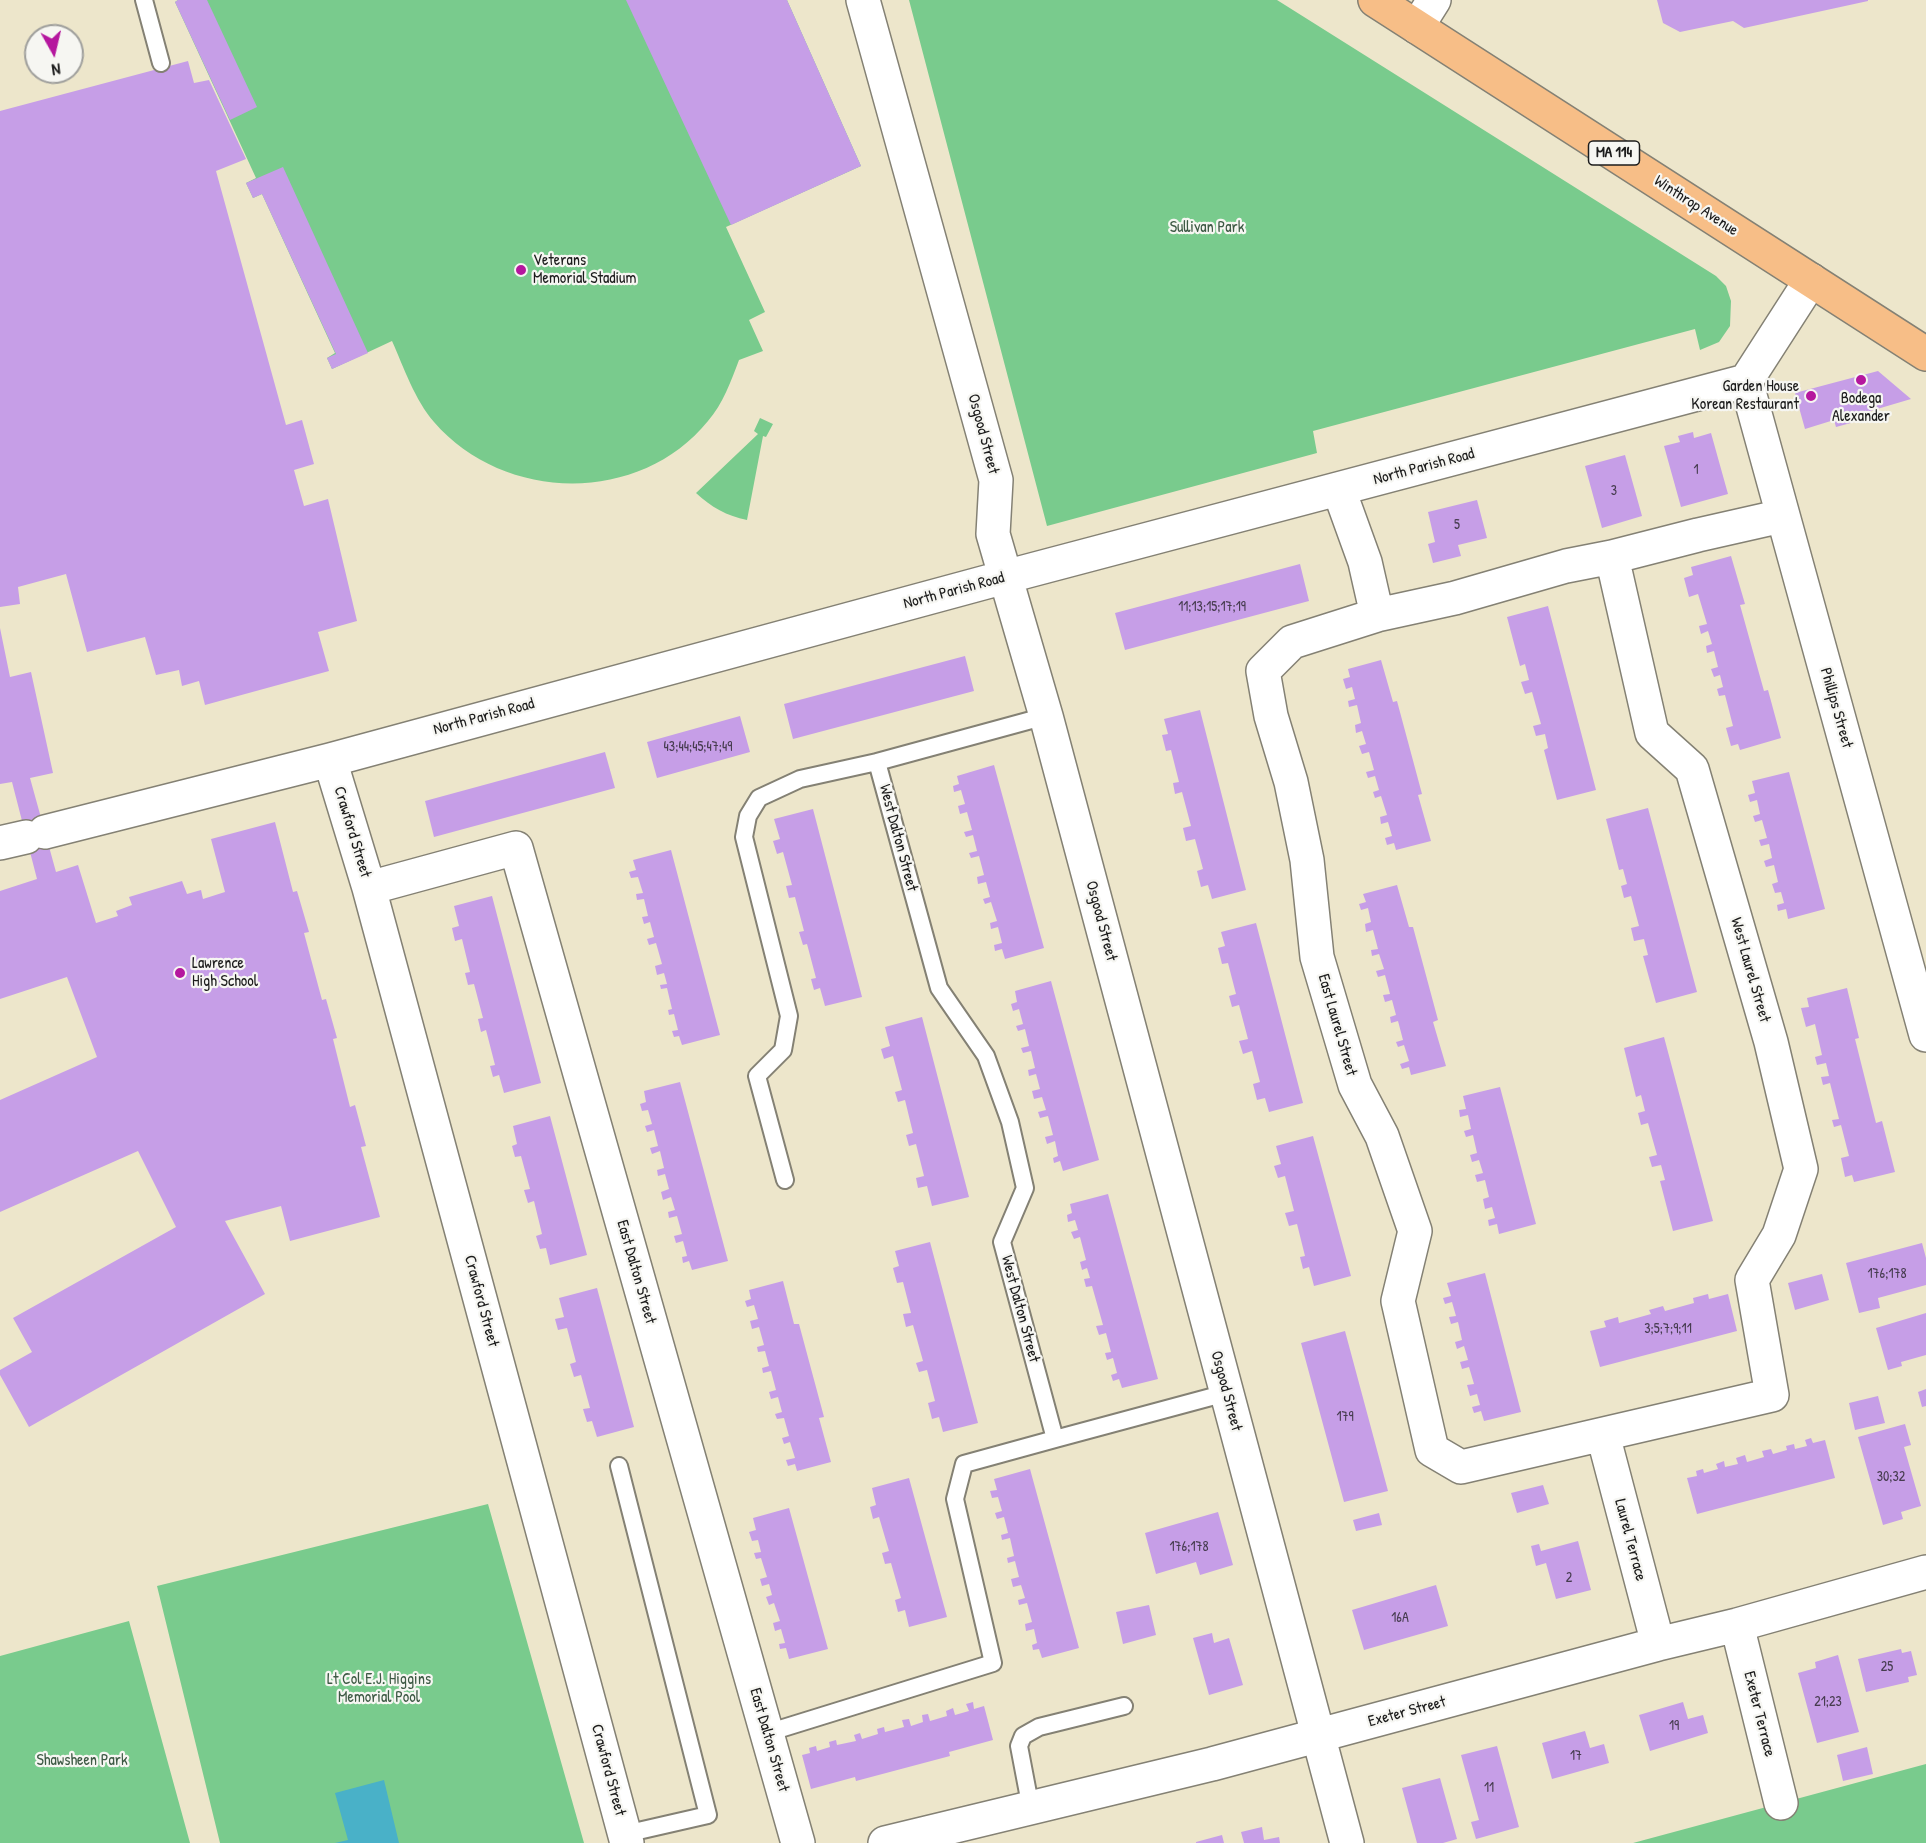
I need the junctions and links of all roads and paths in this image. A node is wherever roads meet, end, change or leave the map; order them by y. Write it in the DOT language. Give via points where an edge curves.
graph roads {
  1 [pos="144,0"];
  2 [pos="863,0"];
  3 [pos="1375,0"];
  4 [pos="1434,0"];
  5 [pos="1417,27"];
  6 [pos="161,63"];
  7 [pos="1811,280"];
  8 [pos="1926,354"];
  9 [pos="1746,381"];
  10 [pos="1339,489"];
  11 [pos="1782,516"];
  12 [pos="1612,557"];
  13 [pos="1005,577"];
  14 [pos="1377,615"];
  15 [pos="1046,716"];
  16 [pos="330,760"];
  17 [pos="877,762"];
  18 [pos="24,837"];
  19 [pos="369,888"];
  20 [pos="1926,1035"];
  21 [pos="785,1180"];
  22 [pos="1226,1393"];
  23 [pos="1603,1435"];
  24 [pos="1055,1439"];
  25 [pos="619,1466"];
  26 [pos="1926,1572"];
  27 [pos="1737,1625"];
  28 [pos="1658,1644"];
  29 [pos="1124,1706"];
  30 [pos="767,1733"];
  31 [pos="1318,1736"];
  32 [pos="1781,1803"];
  33 [pos="1031,1809"];
  34 [pos="994,1830"];
  35 [pos="626,1838"];
  36 [pos="798,1843"];
  37 [pos="885,1843"];
  38 [pos="1347,1843"];
  1 -- 6 [label="lane"];
  2 -- 13 [label="street, Osgood Street" via="996,480 993,534"];
  3 -- 5 [label="main road, Winthrop Avenue / MA 114"];
  4 -- 5 [label="street"];
  5 -- 7 [label="main road, Winthrop Avenue / MA 114"];
  7 -- 8 [label="main road, Winthrop Avenue / MA 114"];
  7 -- 9 [label="street"];
  9 -- 10 [label="street, North Parish Road"];
  9 -- 11 [label="street, Phillips Street"];
  10 -- 13 [label="street, North Parish Road"];
  10 -- 14 [label="street" via="1365,562"];
  11 -- 12 [label="street"];
  11 -- 20 [label="street, Phillips Street"];
  12 -- 14 [label="street"];
  12 -- 23 [label="street, West Laurel Street" via="1652,733 1692,770 1771,1042 1801,1169 1779,1235 1752,1280 1772,1395"];
  13 -- 15 [label="street, Osgood Street"];
  13 -- 16 [label="street, North Parish Road"];
  14 -- 23 [label="street, East Laurel Street" via="1292,642 1263,670 1307,860 1317,957 1355,1085 1382,1136 1415,1231 1398,1301 1432,1450 1461,1467"];
  15 -- 17 [label="lane, West Dalton Street"];
  15 -- 22 [label="street, Osgood Street"];
  16 -- 18 [label="street, North Parish Road"];
  16 -- 19 [label="street, Crawford Street"];
  17 -- 21 [label="lane" via="800,779 759,798 748,816 744,837 789,1016 783,1050 757,1076"];
  17 -- 24 [label="lane, West Dalton Street" via="939,988 986,1056 1010,1122 1025,1188 1002,1242"];
  19 -- 30 [label="street, East Dalton Street" via="516,848"];
  19 -- 35 [label="street, Crawford Street"];
  22 -- 24 [label="lane"];
  22 -- 31 [label="street, Osgood Street"];
  23 -- 28 [label="street, Laurel Terrace"];
  24 -- 30 [label="lane" via="964,1464 954,1499 993,1663"];
  25 -- 35 [label="lane" via="708,1815"];
  26 -- 27 [label="street, Exeter Street"];
  27 -- 28 [label="street, Exeter Street"];
  27 -- 32 [label="street, Exeter Terrace"];
  28 -- 31 [label="street, Exeter Street"];
  29 -- 33 [label="lane" via="1039,1727 1023,1736 1019,1746"];
  30 -- 36 [label="street, East Dalton Street"];
  31 -- 33 [label="street, Exeter Street"];
  31 -- 38 [label="street, Osgood Street"];
  33 -- 34 [label="street, Exeter Street"];
  34 -- 37 [label="street, Exeter Street"];
}
